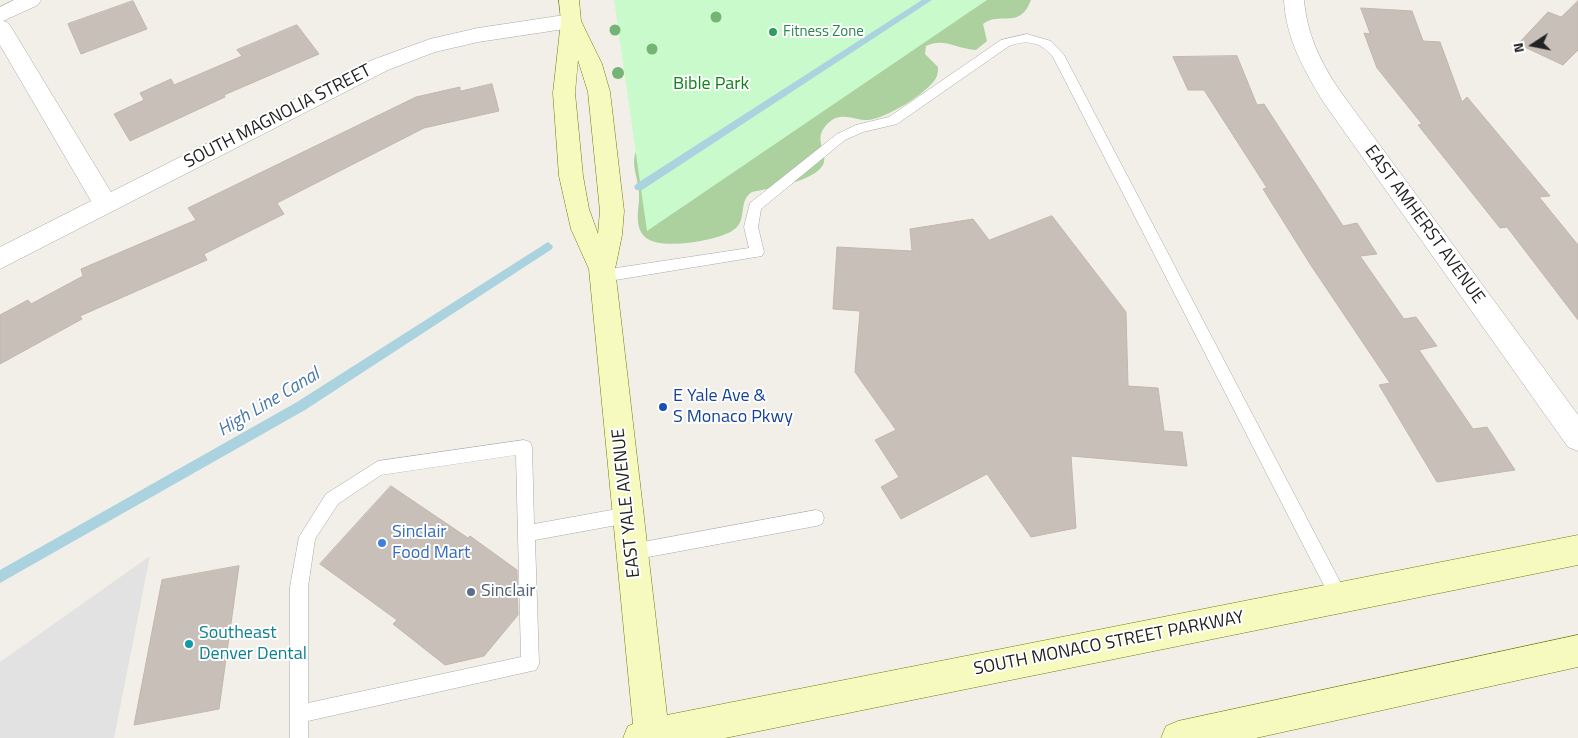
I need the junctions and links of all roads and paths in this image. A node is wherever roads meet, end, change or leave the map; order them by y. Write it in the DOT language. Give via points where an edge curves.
graph roads {
  1 [pos="31,0"];
  2 [pos="1294,0"];
  3 [pos="570,11"];
  4 [pos="0,15"];
  5 [pos="0,27"];
  6 [pos="106,205"];
  7 [pos="0,259"];
  8 [pos="603,272"];
  9 [pos="1578,438"];
  10 [pos="628,515"];
  11 [pos="816,518"];
  12 [pos="527,533"];
  13 [pos="1578,550"];
  14 [pos="632,552"];
  15 [pos="1340,599"];
  16 [pos="1578,651"];
  17 [pos="299,714"];
  18 [pos="1257,730"];
  19 [pos="648,737"];
  20 [pos="299,738"];
  21 [pos="1178,738"];
  1 -- 4 [label="street"];
  2 -- 9 [label="street, EAST AMHERST AVENUE" via="1297,32 1310,63"];
  3 -- 6 [label="street, SOUTH MAGNOLIA STREET" via="430,46 380,65"];
  3 -- 8 [label="main road, EAST YALE AVENUE" via="564,93 571,176 583,230"];
  3 -- 8 [label="main road, EAST YALE AVENUE" via="599,92 612,211"];
  5 -- 6 [label="street"];
  6 -- 7 [label="street, SOUTH MAGNOLIA STREET"];
  8 -- 10 [label="main road, EAST YALE AVENUE"];
  8 -- 15 [label="lane" via="756,252 752,227 755,206 841,137 860,128 893,121 1005,43 1022,37 1040,40 1058,55"];
  10 -- 12 [label="lane"];
  10 -- 14 [label="main road, EAST YALE AVENUE"];
  11 -- 14 [label="lane"];
  12 -- 17 [label="lane" via="530,664"];
  12 -- 17 [label="lane" via="524,447 378,468 332,499 307,537 299,587"];
  13 -- 15 [label="main road, SOUTH MONACO STREET PARKWAY"];
  14 -- 19 [label="main road, EAST YALE AVENUE"];
  15 -- 19 [label="main road, SOUTH MONACO STREET PARKWAY"];
  16 -- 18 [label="main road"];
  17 -- 20 [label="lane"];
  18 -- 21 [label="main road"];
}
